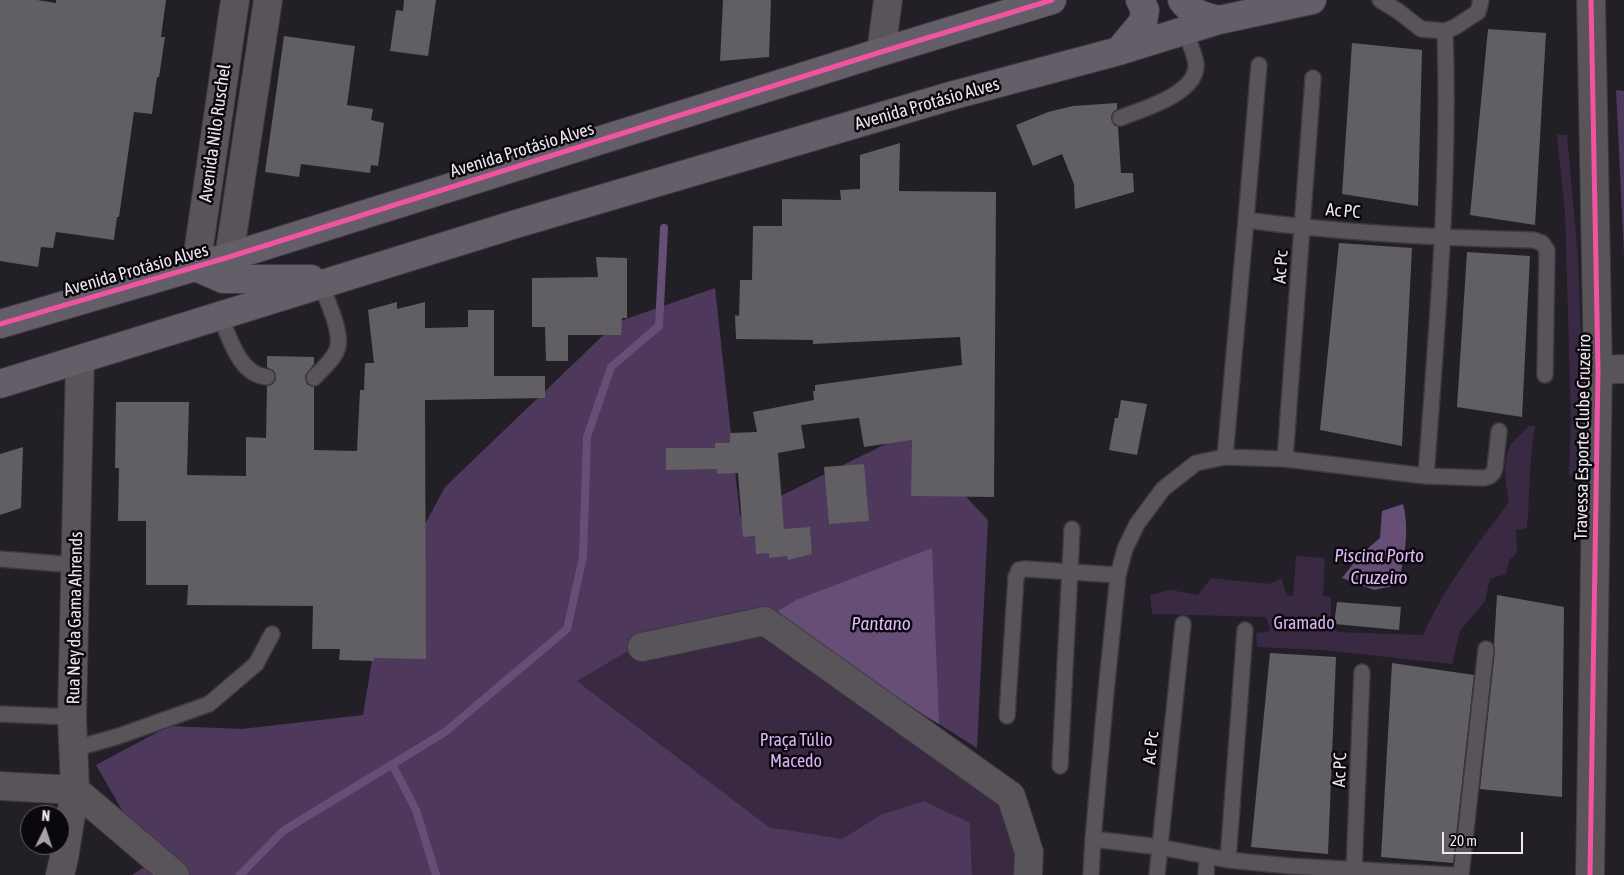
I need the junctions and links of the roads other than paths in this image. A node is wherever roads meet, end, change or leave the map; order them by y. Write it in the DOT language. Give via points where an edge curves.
graph roads {
  1 [pos="235,0"];
  2 [pos="268,0"];
  3 [pos="888,0"];
  4 [pos="1052,0"];
  5 [pos="1140,0"];
  6 [pos="1182,0"];
  7 [pos="1312,0"];
  8 [pos="1380,0"];
  9 [pos="1481,0"];
  10 [pos="1591,0"];
  11 [pos="1219,20"];
  12 [pos="1185,30"];
  13 [pos="1445,31"];
  14 [pos="1119,51"];
  15 [pos="880,52"];
  16 [pos="1259,65"];
  17 [pos="1313,78"];
  18 [pos="1120,118"];
  19 [pos="1246,220"];
  20 [pos="1303,226"];
  21 [pos="1444,238"];
  22 [pos="229,257"];
  23 [pos="196,267"];
  24 [pos="330,282"];
  25 [pos="220,316"];
  26 [pos="0,324"];
  27 [pos="80,360"];
  28 [pos="1611,370"];
  29 [pos="1545,375"];
  30 [pos="267,377"];
  31 [pos="314,378"];
  32 [pos="0,384"];
  33 [pos="1499,431"];
  34 [pos="1225,457"];
  35 [pos="1285,459"];
  36 [pos="1426,476"];
  37 [pos="1072,530"];
  38 [pos="0,559"];
  39 [pos="76,565"];
  40 [pos="1070,571"];
  41 [pos="1118,575"];
  42 [pos="1183,624"];
  43 [pos="1245,630"];
  44 [pos="272,634"];
  45 [pos="642,647"];
  46 [pos="1486,649"];
  47 [pos="1362,672"];
  48 [pos="0,714"];
  49 [pos="1007,716"];
  50 [pos="72,717"];
  51 [pos="73,750"];
  52 [pos="1060,766"];
  53 [pos="0,786"];
  54 [pos="75,790"];
  55 [pos="1093,839"];
  56 [pos="1160,847"];
  57 [pos="1207,856"];
  58 [pos="1228,860"];
  59 [pos="1267,869"];
  60 [pos="1354,870"];
  61 [pos="1388,873"];
  62 [pos="60,875"];
  63 [pos="175,875"];
  64 [pos="1028,875"];
  65 [pos="1091,875"];
  66 [pos="1157,875"];
  67 [pos="1206,875"];
  68 [pos="1453,875"];
  69 [pos="1462,875"];
  70 [pos="1590,875"];
  1 -- 23 [label="street, Avenida Nilo Ruschel"];
  2 -- 22 [label="street, Avenida Nilo Ruschel"];
  3 -- 15 [label="street"];
  4 -- 15 [label="main road, Avenida Protásio Alves"];
  5 -- 14 [label="main road" via="1145,10 1143,22"];
  6 -- 11 [label="main road" via="1205,17"];
  7 -- 11 [label="main road, Avenida Protásio Alves"];
  8 -- 13 [label="lane" via="1421,29"];
  9 -- 13 [label="lane" via="1478,12"];
  10 -- 28 [label="street, Travessa Esporte Clube Cruzeiro"];
  11 -- 12 [label="main road, Avenida Protásio Alves"];
  12 -- 14 [label="main road, Avenida Protásio Alves"];
  12 -- 18 [label="lane" via="1196,64 1193,78 1180,93"];
  13 -- 21 [label="lane"];
  14 -- 24 [label="main road, Avenida Protásio Alves" via="945,98"];
  15 -- 22 [label="main road, Avenida Protásio Alves"];
  16 -- 19 [label="lane"];
  17 -- 20 [label="lane, Ac Pc"];
  19 -- 20 [label="lane, Ac PC"];
  19 -- 34 [label="lane"];
  20 -- 21 [label="lane, Ac PC"];
  20 -- 35 [label="lane, Ac Pc"];
  21 -- 29 [label="lane, Ac PC" via="1534,240 1542,243 1547,250"];
  21 -- 36 [label="lane"];
  22 -- 23 [label="main road, Avenida Protásio Alves"];
  23 -- 24 [label="main road" via="223,279"];
  23 -- 26 [label="main road, Avenida Protásio Alves"];
  24 -- 25 [label="main road, Avenida Protásio Alves"];
  24 -- 31 [label="lane" via="338,348"];
  25 -- 27 [label="main road, Avenida Protásio Alves"];
  25 -- 30 [label="lane" via="242,364 260,377"];
  27 -- 32 [label="main road, Avenida Protásio Alves"];
  27 -- 39 [label="street, Rua Ney da Gama Ahrends"];
  28 -- 70 [label="street, Travessa Esporte Clube Cruzeiro"];
  33 -- 36 [label="lane" via="1495,468 1488,477"];
  34 -- 35 [label="lane"];
  34 -- 41 [label="lane" via="1196,463 1163,489 1137,524 1125,549"];
  35 -- 36 [label="lane"];
  37 -- 40 [label="lane"];
  38 -- 39 [label="lane"];
  39 -- 50 [label="street, Rua Ney da Gama Ahrends"];
  40 -- 41 [label="lane"];
  40 -- 49 [label="lane" via="1019,570"];
  40 -- 52 [label="lane"];
  41 -- 55 [label="lane"];
  42 -- 56 [label="lane, Ac Pc"];
  43 -- 58 [label="lane"];
  44 -- 51 [label="lane" via="256,664 209,704"];
  45 -- 64 [label="street" via="765,621 1011,796 1029,852"];
  46 -- 69 [label="lane"];
  47 -- 60 [label="lane, Ac PC"];
  48 -- 50 [label="lane"];
  50 -- 51 [label="street, Rua Ney da Gama Ahrends"];
  51 -- 54 [label="street, Rua Ney da Gama Ahrends"];
  53 -- 54 [label="street"];
  54 -- 62 [label="street, Rua Ney da Gama Ahrends"];
  54 -- 63 [label="street"];
  55 -- 56 [label="lane"];
  55 -- 65 [label="lane"];
  56 -- 57 [label="lane"];
  56 -- 66 [label="lane, Ac Pc"];
  57 -- 58 [label="lane"];
  57 -- 67 [label="lane"];
  58 -- 59 [label="lane"];
  59 -- 60 [label="lane"];
  60 -- 61 [label="lane"];
  61 -- 68 [label="lane"];
}
